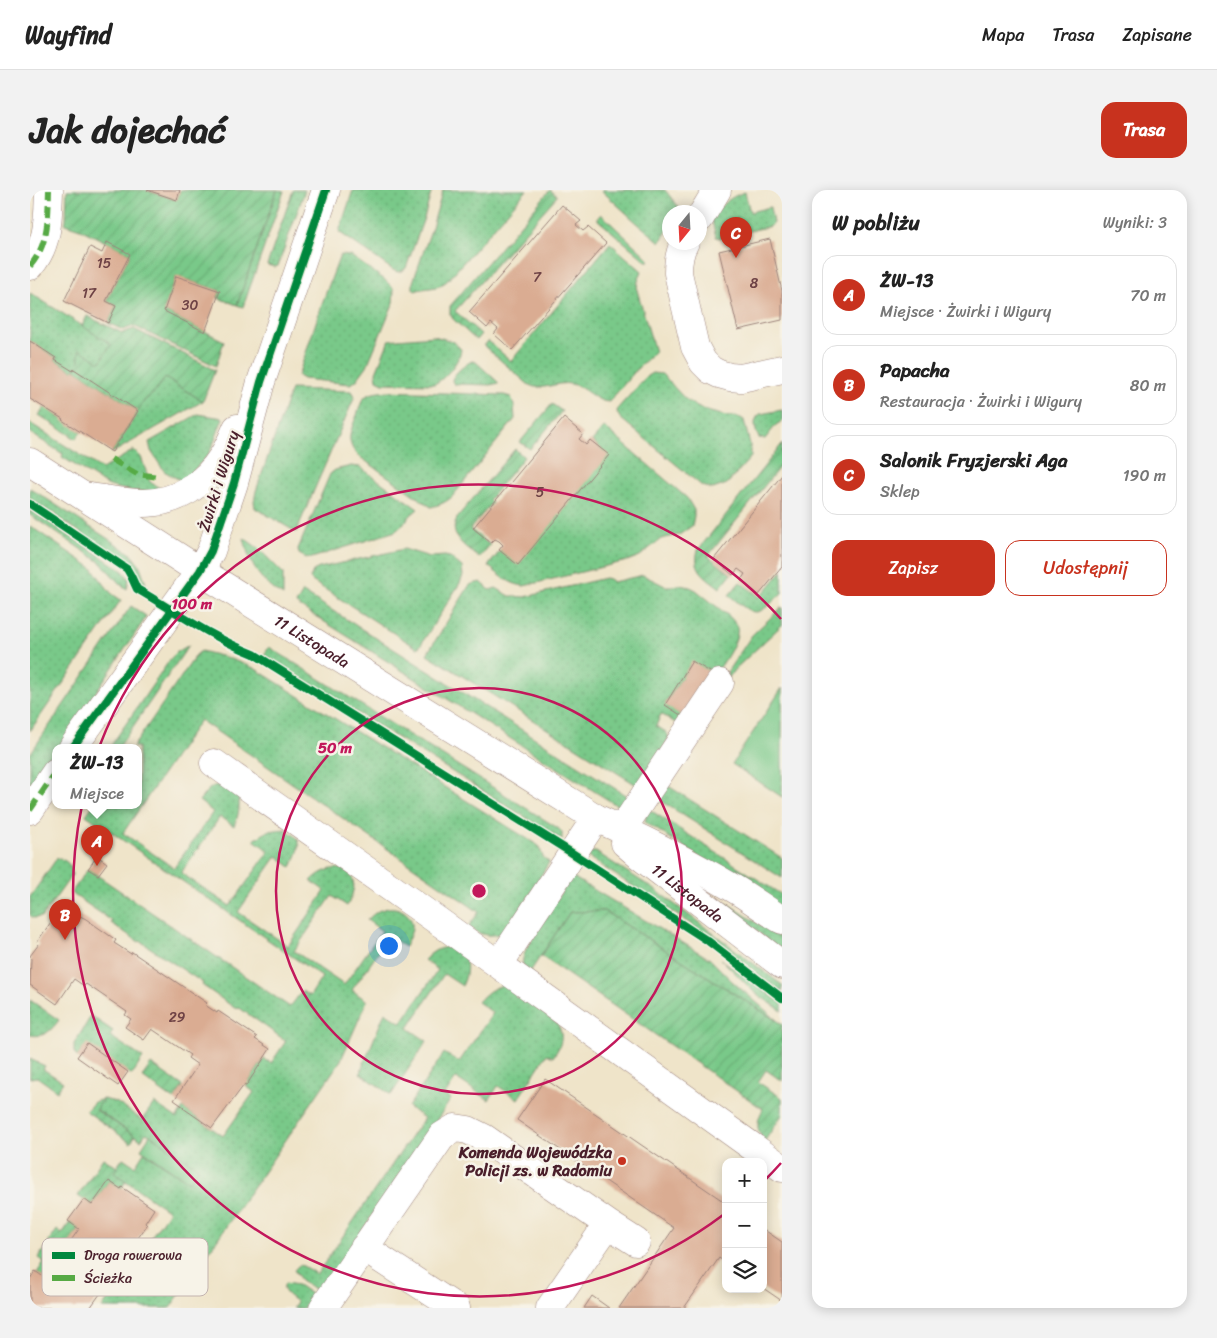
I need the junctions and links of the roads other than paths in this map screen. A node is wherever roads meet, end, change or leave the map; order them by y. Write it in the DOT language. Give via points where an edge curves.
graph roads {
  1 [pos="49,190"];
  2 [pos="326,190"];
  3 [pos="717,190"];
  4 [pos="707,206"];
  5 [pos="682,250"];
  6 [pos="30,266"];
  7 [pos="782,369"];
  8 [pos="260,382"];
  9 [pos="30,462"];
  10 [pos="84,496"];
  11 [pos="200,571"];
  12 [pos="720,683"];
  13 [pos="75,744"];
  14 [pos="214,763"];
  15 [pos="52,778"];
  16 [pos="30,810"];
  17 [pos="596,818"];
  18 [pos="622,830"];
  19 [pos="782,920"];
  20 [pos="499,964"];
  21 [pos="782,965"];
  22 [pos="782,1168"];
  23 [pos="608,1224"];
  24 [pos="636,1242"];
  25 [pos="364,1248"];
  26 [pos="323,1308"];
  27 [pos="456,1308"];
  28 [pos="550,1308"];
  1 -- 6 [label="street" via="46,237"];
  2 -- 8 [label="street, Żwirki i Wigury"];
  3 -- 4 [label="street"];
  5 -- 7 [label="street" via="678,273 695,347 702,362 719,374 741,378"];
  8 -- 10 [label="street, Żwirki i Wigury" via="215,468 185,493 160,502 143,503"];
  8 -- 11 [label="street, Żwirki i Wigury" via="231,492 214,544"];
  9 -- 10 [label="street, 11 Listopada"];
  10 -- 11 [label="street, 11 Listopada"];
  11 -- 13 [label="street, Żwirki i Wigury"];
  11 -- 17 [label="street, 11 Listopada"];
  12 -- 18 [label="street"];
  14 -- 20 [label="street"];
  15 -- 16 [label="street"];
  17 -- 18 [label="street, 11 Listopada"];
  17 -- 20 [label="street"];
  17 -- 21 [label="street, 11 Listopada" via="640,856"];
  18 -- 19 [label="street, 11 Listopada" via="734,889"];
  20 -- 22 [label="street"];
  23 -- 24 [label="street"];
  23 -- 25 [label="street" via="484,1138 455,1128 442,1136"];
  23 -- 28 [label="street"];
  25 -- 26 [label="street"];
  25 -- 27 [label="street"];
}
